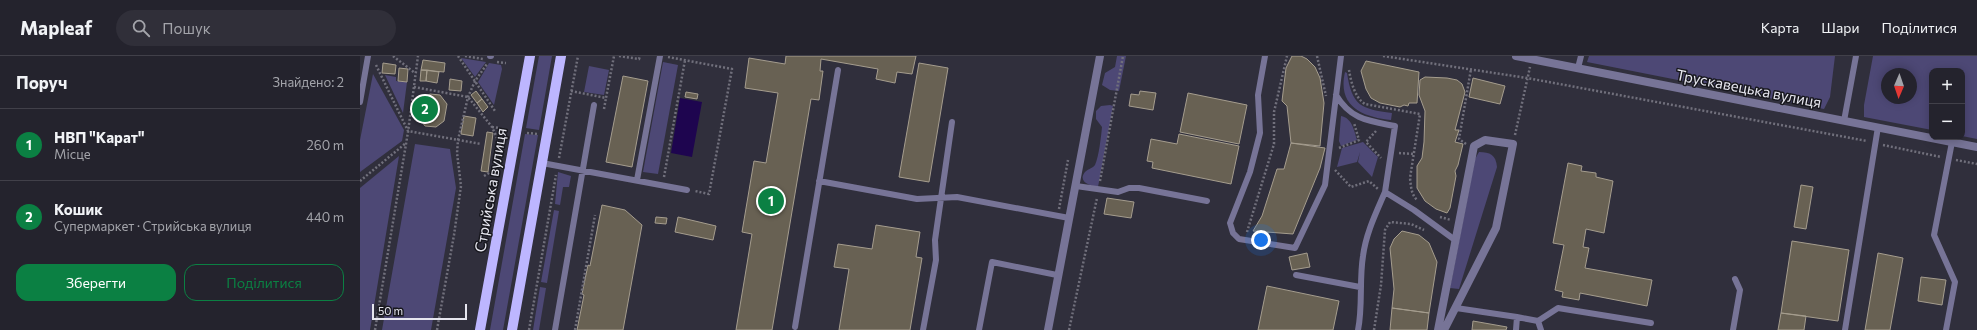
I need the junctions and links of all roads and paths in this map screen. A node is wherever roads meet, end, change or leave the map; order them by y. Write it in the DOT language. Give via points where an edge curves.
graph roads {
  1 [pos="368,56"];
  2 [pos="393,56"];
  3 [pos="418,56"];
  4 [pos="458,56"];
  5 [pos="491,56"];
  6 [pos="530,56"];
  7 [pos="561,56"];
  8 [pos="578,56"];
  9 [pos="614,56"];
  10 [pos="619,56"];
  11 [pos="640,56"];
  12 [pos="660,56"];
  13 [pos="664,56"];
  14 [pos="1100,56"];
  15 [pos="1265,56"];
  16 [pos="1287,56"];
  17 [pos="1316,56"];
  18 [pos="1341,56"];
  19 [pos="1383,56"];
  20 [pos="1414,56"];
  21 [pos="1516,56"];
  22 [pos="1581,56"];
  23 [pos="1856,56"];
  24 [pos="1532,59"];
  25 [pos="685,60"];
  26 [pos="1414,62"];
  27 [pos="375,63"];
  28 [pos="1349,66"];
  29 [pos="1471,68"];
  30 [pos="1578,68"];
  31 [pos="838,70"];
  32 [pos="415,74"];
  33 [pos="1527,78"];
  34 [pos="475,81"];
  35 [pos="414,87"];
  36 [pos="571,91"];
  37 [pos="1336,95"];
  38 [pos="468,97"];
  39 [pos="1327,98"];
  40 [pos="360,102"];
  41 [pos="594,105"];
  42 [pos="1368,105"];
  43 [pos="569,106"];
  44 [pos="1368,109"];
  45 [pos="564,110"];
  46 [pos="495,111"];
  47 [pos="1844,121"];
  48 [pos="952,122"];
  49 [pos="561,126"];
  50 [pos="1361,126"];
  51 [pos="492,127"];
  52 [pos="1878,127"];
  53 [pos="499,128"];
  54 [pos="1370,128"];
  55 [pos="1378,129"];
  56 [pos="564,130"];
  57 [pos="1382,130"];
  58 [pos="408,131"];
  59 [pos="526,132"];
  60 [pos="538,134"];
  61 [pos="497,138"];
  62 [pos="458,140"];
  63 [pos="1359,140"];
  64 [pos="406,142"];
  65 [pos="1366,142"];
  66 [pos="1952,142"];
  67 [pos="1875,143"];
  68 [pos="481,144"];
  69 [pos="1513,144"];
  70 [pos="1466,145"];
  71 [pos="1977,147"];
  72 [pos="1383,151"];
  73 [pos="1394,152"];
  74 [pos="1413,154"];
  75 [pos="1337,155"];
  76 [pos="1949,158"];
  77 [pos="542,162"];
  78 [pos="1977,164"];
  79 [pos="558,165"];
  80 [pos="1327,168"];
  81 [pos="584,170"];
  82 [pos="491,172"];
  83 [pos="484,176"];
  84 [pos="637,180"];
  85 [pos="360,181"];
  86 [pos="819,181"];
  87 [pos="1381,183"];
  88 [pos="663,186"];
  89 [pos="1076,186"];
  90 [pos="687,190"];
  91 [pos="1385,192"];
  92 [pos="940,198"];
  93 [pos="1207,201"];
  94 [pos="1422,205"];
  95 [pos="1452,212"];
  96 [pos="595,215"];
  97 [pos="1438,217"];
  98 [pos="1069,218"];
  99 [pos="1430,233"];
  100 [pos="1253,235"];
  101 [pos="1455,240"];
  102 [pos="1057,275"];
  103 [pos="1296,276"];
  104 [pos="1735,278"];
  105 [pos="1360,287"];
  106 [pos="1456,308"];
  107 [pos="1517,317"];
  108 [pos="1538,321"];
  109 [pos="1651,324"];
  110 [pos="795,327"];
  111 [pos="375,330"];
  112 [pos="437,330"];
  113 [pos="480,330"];
  114 [pos="512,330"];
  115 [pos="529,330"];
  116 [pos="555,330"];
  117 [pos="574,330"];
  118 [pos="923,330"];
  119 [pos="979,330"];
  120 [pos="1048,330"];
  121 [pos="1358,330"];
  122 [pos="1374,330"];
  123 [pos="1438,330"];
  124 [pos="1444,330"];
  125 [pos="1516,330"];
  126 [pos="1541,330"];
  127 [pos="1733,330"];
  128 [pos="1845,330"];
  129 [pos="1946,330"];
  1 -- 40 [label="lane"];
  2 -- 32 [label="path"];
  3 -- 32 [label="path"];
  4 -- 34 [label="path"];
  5 -- 34 [label="path"];
  6 -- 113 [label="main road, Стрийська вулиця"];
  7 -- 77 [label="main road"];
  8 -- 36 [label="path"];
  9 -- 36 [label="path" via="606,98"];
  10 -- 11 [label="path" via="639,59"];
  12 -- 84 [label="lane"];
  13 -- 25 [label="path"];
  14 -- 89 [label="street"];
  15 -- 80 [label="lane" via="1258,95 1260,133 1250,172 1230,223 1233,233 1239,238 1295,248 1325,185"];
  16 -- 100 [label="path" via="1274,112 1274,144 1246,234"];
  17 -- 39 [label="path"];
  18 -- 37 [label="lane"];
  19 -- 26 [label="path"];
  20 -- 26 [label="path"];
  21 -- 24 [label="street, Трускавецька вулиця"];
  22 -- 30 [label="lane"];
  23 -- 47 [label="lane"];
  24 -- 30 [label="street, Трускавецька вулиця"];
  24 -- 33 [label="path"];
  25 -- 88 [label="path"];
  25 -- 90 [label="path" via="732,69 709,194"];
  26 -- 29 [label="path"];
  27 -- 58 [label="path"];
  28 -- 42 [label="path" via="1355,92 1360,101"];
  29 -- 33 [label="path"];
  29 -- 70 [label="path" via="1459,139"];
  30 -- 47 [label="street, Трускавецька вулиця"];
  31 -- 86 [label="lane"];
  32 -- 35 [label="path"];
  33 -- 67 [label="path"];
  33 -- 69 [label="path"];
  34 -- 38 [label="path"];
  34 -- 46 [label="path"];
  35 -- 38 [label="path"];
  35 -- 58 [label="path"];
  36 -- 43 [label="path"];
  37 -- 80 [label="lane"];
  37 -- 91 [label="lane" via="1350,113 1366,120 1395,126"];
  38 -- 51 [label="path"];
  38 -- 62 [label="path"];
  41 -- 81 [label="lane"];
  42 -- 44 [label="path"];
  42 -- 74 [label="path" via="1420,114"];
  43 -- 45 [label="path"];
  43 -- 56 [label="path"];
  47 -- 52 [label="street, Трускавецька вулиця"];
  48 -- 92 [label="lane"];
  49 -- 56 [label="path"];
  50 -- 63 [label="path" via="1353,123"];
  51 -- 53 [label="path"];
  51 -- 61 [label="path"];
  52 -- 66 [label="street, Трускавецька вулиця"];
  52 -- 67 [label="lane"];
  54 -- 55 [label="path"];
  55 -- 57 [label="path"];
  55 -- 65 [label="path"];
  56 -- 79 [label="path"];
  58 -- 62 [label="path"];
  58 -- 64 [label="path"];
  59 -- 60 [label="path"];
  62 -- 68 [label="path"];
  62 -- 112 [label="path" via="460,186"];
  63 -- 65 [label="path"];
  63 -- 75 [label="path" via="1339,148"];
  64 -- 85 [label="path"];
  64 -- 111 [label="path"];
  65 -- 72 [label="path" via="1382,160"];
  66 -- 71 [label="street, Трускавецька вулиця"];
  66 -- 76 [label="lane"];
  67 -- 76 [label="path"];
  67 -- 128 [label="lane"];
  69 -- 101 [label="street" via="1485,140 1474,146"];
  69 -- 106 [label="street" via="1496,228"];
  73 -- 74 [label="path"];
  74 -- 94 [label="path" via="1411,187 1414,196"];
  76 -- 78 [label="path"];
  76 -- 129 [label="lane" via="1934,236 1955,282"];
  77 -- 79 [label="lane"];
  77 -- 114 [label="main road"];
  79 -- 81 [label="lane"];
  79 -- 115 [label="path"];
  80 -- 87 [label="path" via="1334,169 1351,187 1369,181 1380,191"];
  81 -- 84 [label="lane"];
  81 -- 116 [label="lane"];
  82 -- 83 [label="path"];
  84 -- 88 [label="lane"];
  86 -- 92 [label="lane" via="917,199"];
  86 -- 110 [label="lane"];
  88 -- 90 [label="lane"];
  89 -- 93 [label="lane" via="1118,192 1139,188"];
  89 -- 98 [label="street"];
  91 -- 101 [label="lane"];
  91 -- 105 [label="lane" via="1368,231"];
  92 -- 98 [label="lane" via="958,196"];
  92 -- 118 [label="lane" via="934,240 936,260"];
  95 -- 97 [label="path" via="1451,220"];
  96 -- 117 [label="path"];
  98 -- 102 [label="street"];
  99 -- 122 [label="path" via="1411,224 1390,222 1385,230 1381,285"];
  101 -- 123 [label="street"];
  102 -- 119 [label="lane" via="992,262"];
  102 -- 120 [label="street"];
  103 -- 105 [label="lane"];
  104 -- 127 [label="lane" via="1740,290"];
  105 -- 121 [label="lane"];
  106 -- 107 [label="lane"];
  106 -- 124 [label="street"];
  107 -- 108 [label="lane"];
  107 -- 125 [label="lane"];
  108 -- 109 [label="lane" via="1558,308"];
  108 -- 126 [label="lane"];
}
